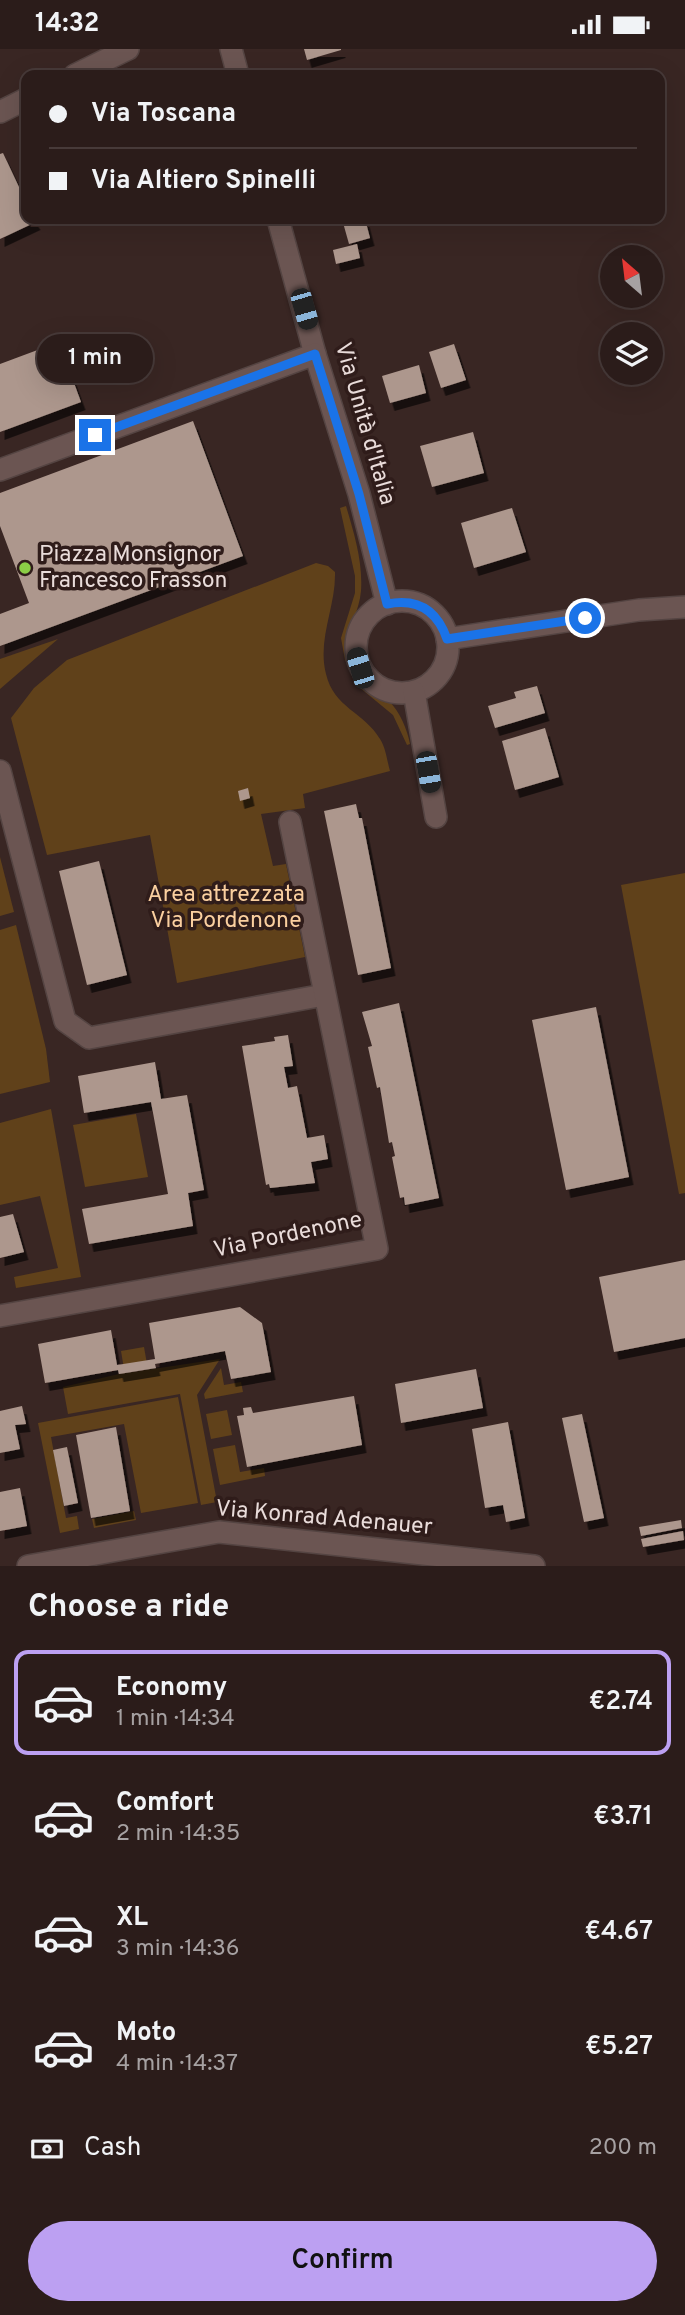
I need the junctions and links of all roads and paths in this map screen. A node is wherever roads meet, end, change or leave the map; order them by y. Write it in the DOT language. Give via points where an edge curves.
graph roads {
  1 [pos="128,49"];
  2 [pos="230,49"];
  3 [pos="85,70"];
  4 [pos="236,70"];
  5 [pos="21,102"];
  6 [pos="0,112"];
  7 [pos="279,224"];
  8 [pos="315,354"];
  9 [pos="0,470"];
  10 [pos="387,604"];
  11 [pos="685,607"];
  12 [pos="447,639"];
  13 [pos="414,692"];
  14 [pos="0,771"];
  15 [pos="436,817"];
  16 [pos="290,822"];
  17 [pos="324,995"];
  18 [pos="0,1316"];
  19 [pos="28,1566"];
  20 [pos="534,1566"];
  1 -- 3 [label="street"];
  2 -- 4 [label="street"];
  5 -- 6 [label="street"];
  7 -- 8 [label="street, Via Unità d'Italia"];
  8 -- 9 [label="street"];
  8 -- 10 [label="street, Via Unità d'Italia" via="359,494"];
  10 -- 12 [label="street" via="413,602 425,607 435,615"];
  10 -- 13 [label="street" via="362,623 356,638 360,668 369,681 383,689"];
  11 -- 12 [label="street"];
  12 -- 13 [label="street" via="441,672"];
  13 -- 15 [label="street"];
  14 -- 17 [label="street" via="65,1021 89,1038"];
  16 -- 17 [label="street, Via Pordenone"];
  17 -- 18 [label="street, Via Pordenone" via="377,1249"];
  19 -- 20 [label="street, Via Konrad Adenauer" via="219,1532"];
}
